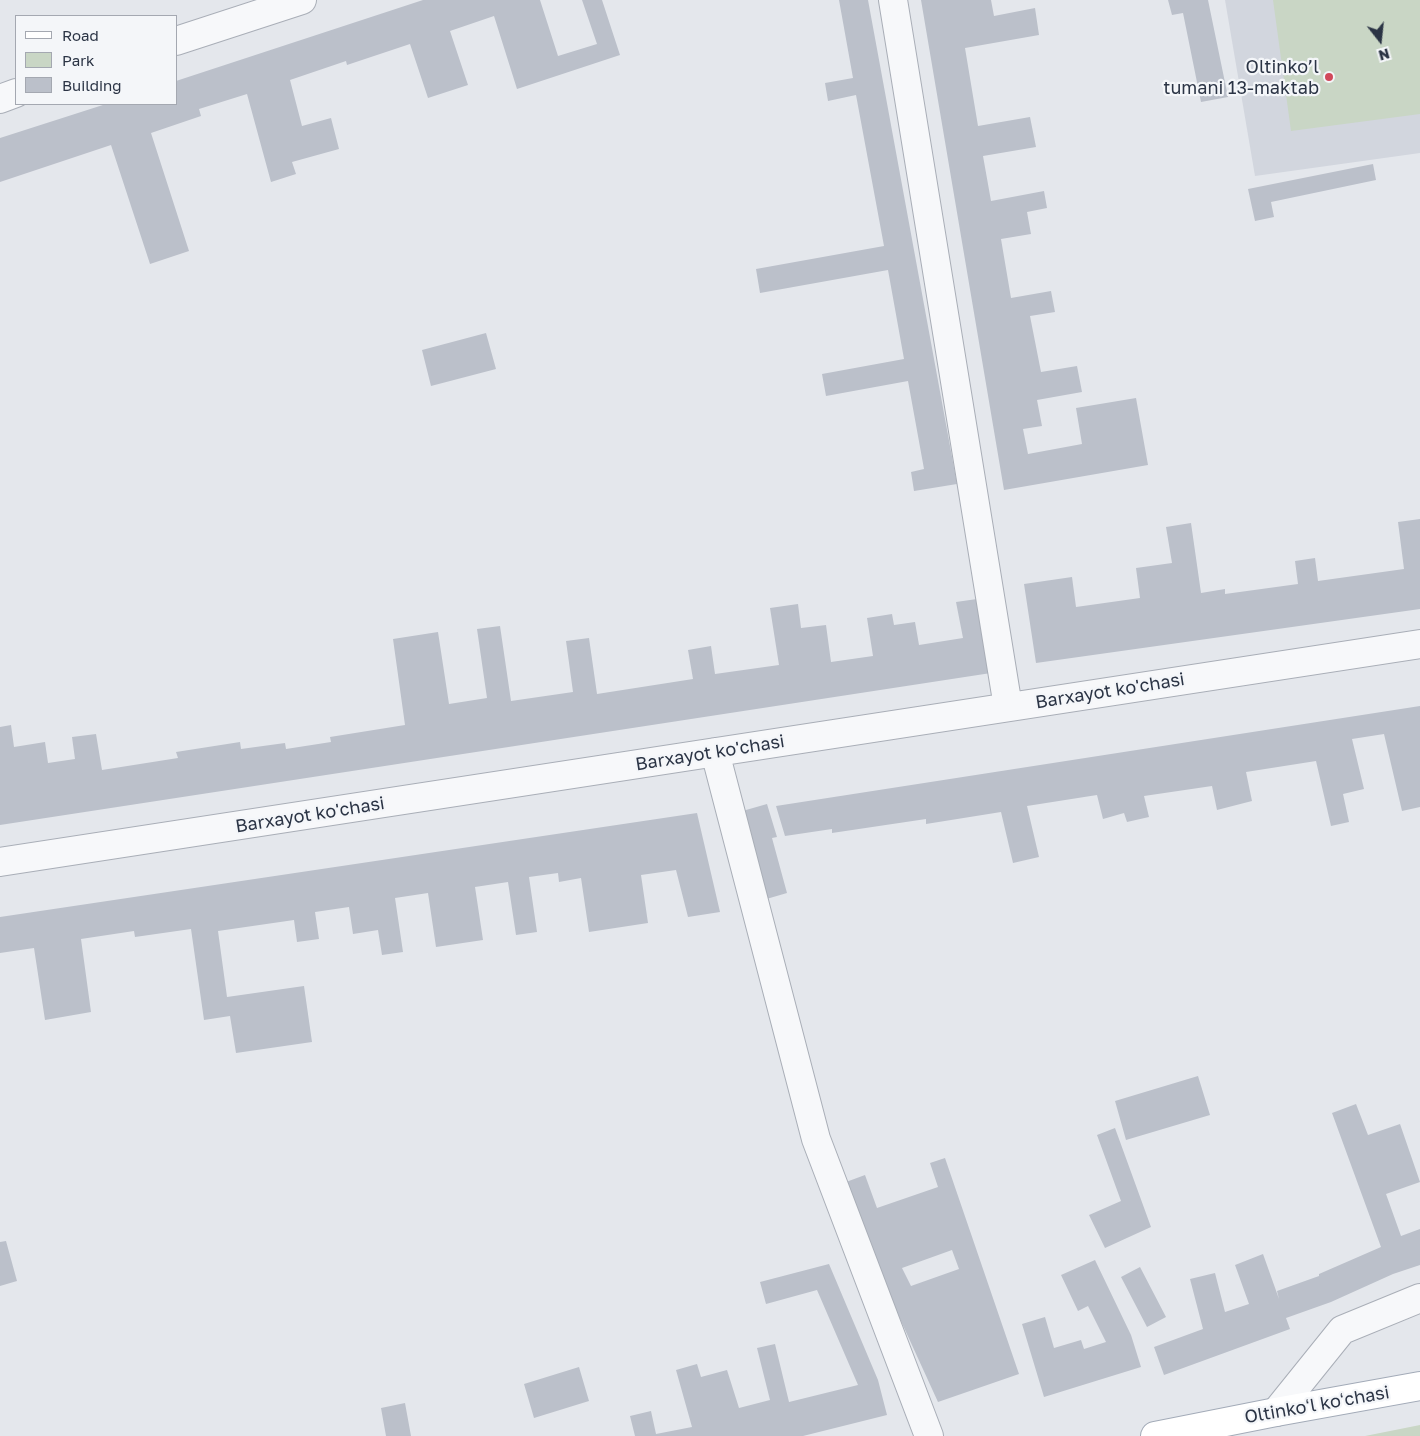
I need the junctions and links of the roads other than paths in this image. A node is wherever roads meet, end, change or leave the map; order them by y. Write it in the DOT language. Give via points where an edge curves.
graph roads {
  1 [pos="302,0"];
  2 [pos="893,0"];
  3 [pos="178,40"];
  4 [pos="15,93"];
  5 [pos="0,99"];
  6 [pos="1420,644"];
  7 [pos="1008,707"];
  8 [pos="715,752"];
  9 [pos="0,862"];
  10 [pos="1420,1298"];
  11 [pos="1420,1386"];
  12 [pos="1276,1412"];
  13 [pos="929,1436"];
  14 [pos="1155,1436"];
  1 -- 3 [label="street"];
  2 -- 7 [label="street"];
  4 -- 5 [label="street"];
  6 -- 7 [label="street, Barxayot ko'chasi"];
  7 -- 8 [label="street, Barxayot ko'chasi"];
  8 -- 9 [label="street, Barxayot ko'chasi"];
  8 -- 13 [label="street" via="816,1139"];
  10 -- 12 [label="street" via="1342,1330"];
  11 -- 12 [label="main road, Oltinkoʻl koʻchasi"];
  12 -- 14 [label="main road, Oltinkoʻl koʻchasi"];
}
